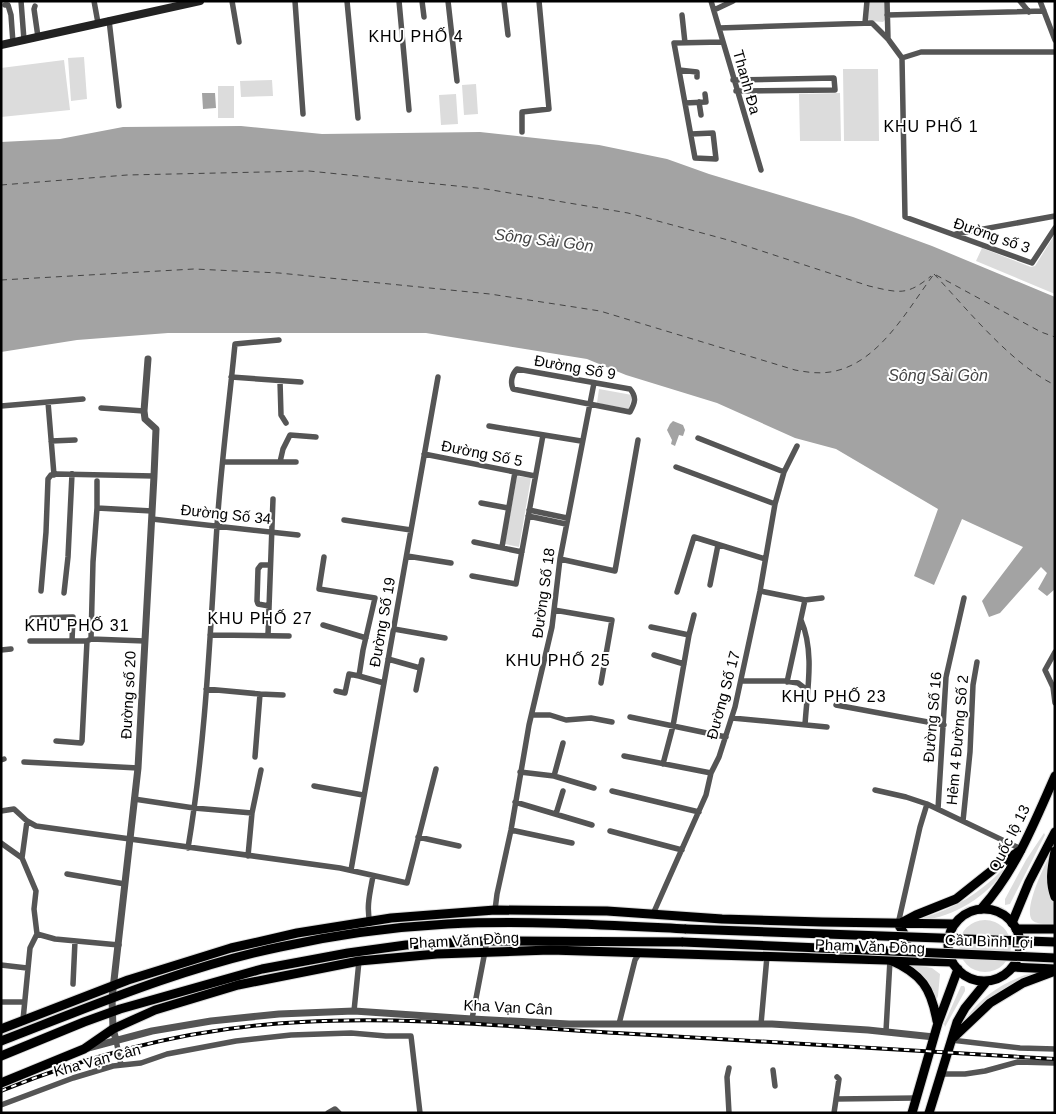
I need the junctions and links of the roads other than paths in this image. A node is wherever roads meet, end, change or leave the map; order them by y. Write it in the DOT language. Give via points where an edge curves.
graph roads {
  1 [pos="21,1"];
  2 [pos="94,1"];
  3 [pos="200,1"];
  4 [pos="232,1"];
  5 [pos="295,1"];
  6 [pos="347,1"];
  7 [pos="399,1"];
  8 [pos="422,1"];
  9 [pos="448,1"];
  10 [pos="504,1"];
  11 [pos="539,1"];
  12 [pos="711,1"];
  13 [pos="733,1"];
  14 [pos="867,1"];
  15 [pos="887,1"];
  16 [pos="1020,1"];
  17 [pos="1040,1"];
  18 [pos="169,4"];
  19 [pos="5,5"];
  20 [pos="35,6"];
  21 [pos="714,10"];
  22 [pos="1044,11"];
  23 [pos="1029,12"];
  24 [pos="682,15"];
  25 [pos="887,15"];
  26 [pos="424,17"];
  27 [pos="108,20"];
  28 [pos="98,23"];
  29 [pos="865,23"];
  30 [pos="719,28"];
  31 [pos="508,35"];
  32 [pos="38,37"];
  33 [pos="888,39"];
  34 [pos="24,40"];
  35 [pos="1055,40"];
  36 [pos="14,42"];
  37 [pos="239,42"];
  38 [pos="722,42"];
  39 [pos="685,43"];
  40 [pos="1,45"];
  41 [pos="1055,52"];
  42 [pos="902,58"];
  43 [pos="679,70"];
  44 [pos="697,77"];
  45 [pos="798,78"];
  46 [pos="733,80"];
  47 [pos="457,81"];
  48 [pos="799,90"];
  49 [pos="736,91"];
  50 [pos="705,94"];
  51 [pos="699,102"];
  52 [pos="685,103"];
  53 [pos="119,106"];
  54 [pos="409,110"];
  55 [pos="303,114"];
  56 [pos="702,115"];
  57 [pos="358,118"];
  58 [pos="522,132"];
  59 [pos="691,134"];
  60 [pos="761,170"];
  61 [pos="1055,216"];
  62 [pos="1055,228"];
  63 [pos="954,235"];
  64 [pos="280,340"];
  65 [pos="148,359"];
  66 [pos="231,377"];
  67 [pos="438,377"];
  68 [pos="280,381"];
  69 [pos="301,382"];
  70 [pos="594,383"];
  71 [pos="83,398"];
  72 [pos="48,402"];
  73 [pos="589,404"];
  74 [pos="1,406"];
  75 [pos="101,408"];
  76 [pos="144,411"];
  77 [pos="286,423"];
  78 [pos="489,426"];
  79 [pos="543,435"];
  80 [pos="316,437"];
  81 [pos="698,438"];
  82 [pos="75,440"];
  83 [pos="638,440"];
  84 [pos="51,441"];
  85 [pos="582,441"];
  86 [pos="797,446"];
  87 [pos="424,454"];
  88 [pos="223,462"];
  89 [pos="280,462"];
  90 [pos="296,462"];
  91 [pos="676,467"];
  92 [pos="515,472"];
  93 [pos="784,472"];
  94 [pos="72,474"];
  95 [pos="54,475"];
  96 [pos="154,476"];
  97 [pos="535,476"];
  98 [pos="97,481"];
  99 [pos="273,499"];
  100 [pos="481,503"];
  101 [pos="775,504"];
  102 [pos="97,508"];
  103 [pos="508,508"];
  104 [pos="152,511"];
  105 [pos="529,513"];
  106 [pos="152,519"];
  107 [pos="344,520"];
  108 [pos="567,521"];
  109 [pos="217,526"];
  110 [pos="411,530"];
  111 [pos="270,532"];
  112 [pos="298,535"];
  113 [pos="474,542"];
  114 [pos="718,545"];
  115 [pos="502,547"];
  116 [pos="522,552"];
  117 [pos="406,556"];
  118 [pos="324,557"];
  119 [pos="560,559"];
  120 [pos="765,559"];
  121 [pos="451,563"];
  122 [pos="270,565"];
  123 [pos="472,576"];
  124 [pos="710,585"];
  125 [pos="760,591"];
  126 [pos="42,592"];
  127 [pos="64,592"];
  128 [pos="677,592"];
  129 [pos="822,598"];
  130 [pos="964,598"];
  131 [pos="805,600"];
  132 [pos="269,606"];
  133 [pos="554,610"];
  134 [pos="694,615"];
  135 [pos="32,618"];
  136 [pos="801,620"];
  137 [pos="323,625"];
  138 [pos="651,628"];
  139 [pos="394,629"];
  140 [pos="210,635"];
  141 [pos="268,635"];
  142 [pos="689,635"];
  143 [pos="288,636"];
  144 [pos="366,638"];
  145 [pos="445,638"];
  146 [pos="89,640"];
  147 [pos="72,641"];
  148 [pos="145,641"];
  149 [pos="30,642"];
  150 [pos="11,649"];
  151 [pos="1,650"];
  152 [pos="1055,652"];
  153 [pos="654,655"];
  154 [pos="388,659"];
  155 [pos="422,660"];
  156 [pos="977,662"];
  157 [pos="684,664"];
  158 [pos="420,668"];
  159 [pos="359,676"];
  160 [pos="740,681"];
  161 [pos="787,682"];
  162 [pos="384,683"];
  163 [pos="601,683"];
  164 [pos="206,689"];
  165 [pos="416,690"];
  166 [pos="807,690"];
  167 [pos="336,691"];
  168 [pos="260,694"];
  169 [pos="283,695"];
  170 [pos="1055,703"];
  171 [pos="836,705"];
  172 [pos="532,715"];
  173 [pos="630,717"];
  174 [pos="732,718"];
  175 [pos="612,722"];
  176 [pos="805,725"];
  177 [pos="944,725"];
  178 [pos="674,726"];
  179 [pos="827,727"];
  180 [pos="726,737"];
  181 [pos="56,741"];
  182 [pos="563,743"];
  183 [pos="624,756"];
  184 [pos="255,757"];
  185 [pos="24,762"];
  186 [pos="664,764"];
  187 [pos="138,768"];
  188 [pos="436,769"];
  189 [pos="261,770"];
  190 [pos="520,772"];
  191 [pos="711,773"];
  192 [pos="554,776"];
  193 [pos="1055,776"];
  194 [pos="314,786"];
  195 [pos="594,788"];
  196 [pos="563,790"];
  197 [pos="875,790"];
  198 [pos="612,791"];
  199 [pos="363,795"];
  200 [pos="134,799"];
  201 [pos="515,802"];
  202 [pos="927,804"];
  203 [pos="194,808"];
  204 [pos="938,809"];
  205 [pos="1,811"];
  206 [pos="699,812"];
  207 [pos="252,813"];
  208 [pos="556,814"];
  209 [pos="27,821"];
  210 [pos="963,821"];
  211 [pos="592,825"];
  212 [pos="511,830"];
  213 [pos="610,831"];
  214 [pos="1055,832"];
  215 [pos="418,837"];
  216 [pos="129,838"];
  217 [pos="1,843"];
  218 [pos="572,843"];
  219 [pos="459,846"];
  220 [pos="188,848"];
  221 [pos="682,850"];
  222 [pos="1021,850"];
  223 [pos="1055,851"];
  224 [pos="248,856"];
  225 [pos="22,858"];
  226 [pos="350,870"];
  227 [pos="67,874"];
  228 [pos="373,876"];
  229 [pos="125,884"];
  230 [pos="1055,897"];
  231 [pos="981,909"];
  232 [pos="495,910"];
  233 [pos="653,914"];
  234 [pos="899,924"];
  235 [pos="954,924"];
  236 [pos="1014,926"];
  237 [pos="371,927"];
  238 [pos="647,927"];
  239 [pos="686,928"];
  240 [pos="1055,930"];
  241 [pos="37,934"];
  242 [pos="75,941"];
  243 [pos="487,941"];
  244 [pos="644,941"];
  245 [pos="683,942"];
  246 [pos="1055,942"];
  247 [pos="118,945"];
  248 [pos="485,951"];
  249 [pos="640,952"];
  250 [pos="767,956"];
  251 [pos="1055,958"];
  252 [pos="190,960"];
  253 [pos="890,960"];
  254 [pos="359,961"];
  255 [pos="1,965"];
  256 [pos="955,966"];
  257 [pos="1013,967"];
  258 [pos="27,968"];
  259 [pos="194,970"];
  260 [pos="1055,970"];
  261 [pos="987,981"];
  262 [pos="73,984"];
  263 [pos="113,985"];
  264 [pos="112,998"];
  265 [pos="1,1002"];
  266 [pos="24,1002"];
  267 [pos="354,1011"];
  268 [pos="112,1012"];
  269 [pos="472,1019"];
  270 [pos="23,1020"];
  271 [pos="938,1023"];
  272 [pos="618,1024"];
  273 [pos="761,1024"];
  274 [pos="1,1029"];
  275 [pos="113,1029"];
  276 [pos="886,1031"];
  277 [pos="934,1037"];
  278 [pos="116,1040"];
  279 [pos="951,1040"];
  280 [pos="1,1041"];
  281 [pos="84,1049"];
  282 [pos="1055,1049"];
  283 [pos="1,1056"];
  284 [pos="1055,1063"];
  285 [pos="121,1065"];
  286 [pos="729,1068"];
  287 [pos="773,1070"];
  288 [pos="941,1074"];
  289 [pos="837,1077"];
  290 [pos="1,1083"];
  291 [pos="774,1086"];
  292 [pos="916,1098"];
  293 [pos="836,1099"];
  294 [pos="1,1105"];
  295 [pos="328,1113"];
  296 [pos="340,1113"];
  297 [pos="420,1113"];
  298 [pos="729,1113"];
  299 [pos="834,1113"];
  300 [pos="912,1113"];
  301 [pos="929,1113"];
  1 -- 34 [label="street"];
  2 -- 28 [label="street"];
  3 -- 18 [label="main road"];
  4 -- 37 [label="street"];
  5 -- 55 [label="street"];
  6 -- 57 [label="street"];
  7 -- 54 [label="street"];
  8 -- 26 [label="street"];
  9 -- 47 [label="street"];
  10 -- 31 [label="street"];
  11 -- 58 [label="street" via="549,109 522,112"];
  12 -- 21 [label="street, Thanh Đa"];
  13 -- 21 [label="street"];
  14 -- 29 [label="street"];
  15 -- 25 [label="street"];
  16 -- 23 [label="street"];
  17 -- 22 [label="street"];
  18 -- 27 [label="main road"];
  19 -- 36 [label="street" via="11,15"];
  20 -- 32 [label="street"];
  21 -- 30 [label="street, Thanh Đa"];
  22 -- 23 [label="street"];
  22 -- 35 [label="street"];
  23 -- 25 [label="street"];
  24 -- 39 [label="street"];
  25 -- 33 [label="street"];
  27 -- 28 [label="main road"];
  27 -- 53 [label="street"];
  28 -- 32 [label="main road"];
  29 -- 30 [label="street"];
  29 -- 33 [label="street" via="872,23"];
  30 -- 38 [label="street, Thanh Đa"];
  32 -- 34 [label="main road"];
  33 -- 42 [label="street"];
  34 -- 36 [label="main road"];
  36 -- 40 [label="main road"];
  38 -- 39 [label="street"];
  38 -- 46 [label="street, Thanh Đa"];
  39 -- 43 [label="street" via="674,43"];
  41 -- 42 [label="street" via="921,52"];
  42 -- 63 [label="street, Đường số 3" via="905,217"];
  43 -- 44 [label="street" via="697,72"];
  43 -- 52 [label="street"];
  45 -- 46 [label="street"];
  45 -- 48 [label="street"];
  45 -- 48 [label="street" via="834,78 835,90"];
  46 -- 49 [label="street, Thanh Đa"];
  48 -- 49 [label="street"];
  49 -- 60 [label="street, Thanh Đa"];
  50 -- 51 [label="street" via="706,102"];
  51 -- 52 [label="street"];
  51 -- 56 [label="street"];
  52 -- 59 [label="street"];
  59 -- 59 [label="street" via="695,158 716,159 713,133"];
  61 -- 63 [label="street"];
  62 -- 63 [label="street, Đường số 3" via="1032,263"];
  64 -- 66 [label="street" via="235,344"];
  65 -- 76 [label="street"];
  66 -- 68 [label="street"];
  66 -- 88 [label="street"];
  67 -- 87 [label="street, Đường Số 19"];
  68 -- 69 [label="street"];
  68 -- 77 [label="street" via="281,416"];
  70 -- 73 [label="street, Đường Số 18"];
  70 -- 73 [label="street, Đường Số 9" via="630,389 635,400 630,412"];
  70 -- 73 [label="street, Đường Số 9" via="517,369 511,383 518,390"];
  71 -- 72 [label="street"];
  72 -- 74 [label="street"];
  72 -- 84 [label="street"];
  73 -- 85 [label="street, Đường Số 18"];
  75 -- 76 [label="street"];
  76 -- 96 [label="street, Đường số 20" via="145,418 156,429"];
  78 -- 79 [label="street"];
  79 -- 85 [label="street"];
  79 -- 97 [label="street"];
  80 -- 89 [label="street" via="290,435"];
  81 -- 93 [label="street"];
  82 -- 84 [label="street"];
  83 -- 119 [label="street" via="615,571"];
  84 -- 95 [label="street"];
  85 -- 108 [label="street, Đường Số 18"];
  86 -- 93 [label="street, Đường Số 17"];
  87 -- 92 [label="street, Đường Số 5"];
  87 -- 110 [label="street, Đường Số 19"];
  88 -- 89 [label="street"];
  88 -- 109 [label="street"];
  89 -- 90 [label="street"];
  91 -- 101 [label="street"];
  92 -- 97 [label="street, Đường Số 5"];
  92 -- 103 [label="street"];
  93 -- 101 [label="street, Đường Số 17"];
  94 -- 95 [label="street"];
  94 -- 96 [label="street"];
  94 -- 127 [label="street"];
  95 -- 126 [label="street" via="48,479 47,487"];
  96 -- 104 [label="street, Đường số 20"];
  97 -- 105 [label="street"];
  98 -- 102 [label="street"];
  99 -- 111 [label="street"];
  100 -- 103 [label="street"];
  101 -- 120 [label="street, Đường Số 17"];
  102 -- 104 [label="street"];
  102 -- 146 [label="street"];
  103 -- 115 [label="street"];
  104 -- 106 [label="street, Đường số 20"];
  105 -- 108 [label="street"];
  105 -- 116 [label="street"];
  106 -- 109 [label="street, Đường Số 34"];
  106 -- 148 [label="street, Đường số 20"];
  107 -- 110 [label="street"];
  108 -- 119 [label="street, Đường Số 18"];
  109 -- 111 [label="street, Đường Số 34"];
  109 -- 140 [label="street"];
  110 -- 117 [label="street, Đường Số 19"];
  111 -- 112 [label="street, Đường Số 34"];
  111 -- 122 [label="street"];
  113 -- 115 [label="street"];
  114 -- 120 [label="street"];
  114 -- 124 [label="street"];
  114 -- 128 [label="street" via="694,537"];
  115 -- 116 [label="street"];
  116 -- 123 [label="street" via="516,584"];
  117 -- 121 [label="street"];
  117 -- 139 [label="street, Đường Số 19"];
  118 -- 144 [label="street" via="319,589 375,598"];
  119 -- 133 [label="street, Đường Số 18"];
  120 -- 125 [label="street, Đường Số 17"];
  122 -- 132 [label="street"];
  122 -- 132 [label="street" via="261,565 258,569 257,602"];
  125 -- 131 [label="street"];
  125 -- 160 [label="street, Đường Số 17"];
  129 -- 131 [label="street"];
  130 -- 177 [label="street, Đường Số 16" via="946,677"];
  131 -- 136 [label="street"];
  132 -- 141 [label="street"];
  133 -- 163 [label="street" via="612,620"];
  133 -- 172 [label="street, Đường Số 18"];
  134 -- 142 [label="street"];
  135 -- 147 [label="street" via="73,617"];
  136 -- 161 [label="street"];
  136 -- 166 [label="street" via="808,641"];
  137 -- 144 [label="street"];
  138 -- 142 [label="street"];
  139 -- 145 [label="street"];
  139 -- 154 [label="street, Đường Số 19"];
  140 -- 141 [label="street"];
  140 -- 164 [label="street"];
  141 -- 143 [label="street"];
  142 -- 157 [label="street"];
  144 -- 159 [label="street"];
  146 -- 147 [label="street"];
  146 -- 148 [label="street"];
  146 -- 181 [label="street" via="82,741"];
  147 -- 149 [label="street"];
  148 -- 187 [label="street, Đường số 20"];
  150 -- 151 [label="street"];
  152 -- 170 [label="street" via="1045,670 1053,687"];
  153 -- 157 [label="street"];
  154 -- 158 [label="street"];
  154 -- 162 [label="street, Đường Số 19"];
  155 -- 158 [label="street"];
  156 -- 210 [label="street, Hẻm 4 Đường Số 2"];
  157 -- 178 [label="street"];
  158 -- 165 [label="street"];
  159 -- 162 [label="street"];
  159 -- 167 [label="street" via="349,674 345,693"];
  160 -- 161 [label="street"];
  160 -- 174 [label="street, Đường Số 17"];
  161 -- 166 [label="street" via="798,683"];
  162 -- 199 [label="street, Đường Số 19"];
  164 -- 168 [label="street"];
  164 -- 203 [label="street"];
  166 -- 176 [label="street"];
  168 -- 169 [label="street"];
  168 -- 184 [label="street"];
  171 -- 177 [label="street"];
  172 -- 175 [label="street"];
  172 -- 190 [label="street, Đường Số 18"];
  173 -- 178 [label="street"];
  174 -- 176 [label="street"];
  174 -- 180 [label="street, Đường Số 17"];
  176 -- 179 [label="street"];
  177 -- 204 [label="street, Đường Số 16"];
  178 -- 180 [label="street"];
  178 -- 186 [label="street"];
  180 -- 191 [label="street, Đường Số 17"];
  182 -- 192 [label="street"];
  183 -- 186 [label="street"];
  185 -- 187 [label="street"];
  186 -- 191 [label="street"];
  187 -- 200 [label="street, Đường số 20"];
  188 -- 215 [label="street"];
  189 -- 207 [label="street"];
  190 -- 192 [label="street"];
  190 -- 201 [label="street, Đường Số 18"];
  191 -- 206 [label="street, Đường Số 17"];
  192 -- 195 [label="street"];
  193 -- 222 [label="main road, Quốc lộ 13"];
  194 -- 199 [label="street"];
  196 -- 208 [label="street"];
  197 -- 202 [label="street"];
  198 -- 206 [label="street"];
  199 -- 226 [label="street, Đường Số 19"];
  200 -- 203 [label="street"];
  200 -- 216 [label="street, Đường số 20"];
  201 -- 208 [label="street"];
  201 -- 212 [label="street, Đường Số 18"];
  202 -- 204 [label="street"];
  202 -- 234 [label="street"];
  203 -- 207 [label="street"];
  203 -- 220 [label="street"];
  204 -- 210 [label="street"];
  205 -- 209 [label="street" via="14,809"];
  206 -- 221 [label="street, Đường Số 17"];
  207 -- 224 [label="street"];
  208 -- 211 [label="street"];
  209 -- 216 [label="street" via="36,826"];
  209 -- 225 [label="street"];
  210 -- 222 [label="street"];
  212 -- 218 [label="street"];
  212 -- 232 [label="street, Đường Số 18"];
  213 -- 221 [label="street"];
  214 -- 236 [label="main road" via="1028,882"];
  215 -- 219 [label="street"];
  215 -- 228 [label="street" via="407,883"];
  216 -- 220 [label="street"];
  216 -- 229 [label="street, Đường số 20"];
  217 -- 225 [label="street"];
  220 -- 224 [label="street"];
  221 -- 233 [label="street, Đường Số 17"];
  222 -- 231 [label="main road, Quốc lộ 13" via="1002,883"];
  222 -- 234 [label="main road" via="956,899"];
  223 -- 230 [label="main road" via="1051,886"];
  224 -- 226 [label="street"];
  225 -- 241 [label="street" via="36,891"];
  226 -- 228 [label="street"];
  227 -- 229 [label="street"];
  228 -- 237 [label="street" via="368,904"];
  229 -- 247 [label="street, Đường số 20"];
  231 -- 235 [label="main road" via="971,911"];
  231 -- 236 [label="main road" via="1004,915"];
  232 -- 233 [label="main road, Phạm Văn Đồng"];
  232 -- 237 [label="main road, Phạm Văn Đồng" via="391,918"];
  233 -- 234 [label="main road, Phạm Văn Đồng"];
  233 -- 238 [label="main road"];
  234 -- 235 [label="main road, Phạm Văn Đồng"];
  234 -- 253 [label="main road" via="905,934 906,946 901,954"];
  235 -- 256 [label="main road" via="948,947"];
  236 -- 240 [label="main road"];
  236 -- 257 [label="main road" via="1020,938 1020,948"];
  237 -- 238 [label="main road, Phạm Văn Đồng" via="488,923"];
  237 -- 252 [label="main road, Phạm Văn Đồng" via="297,933"];
  237 -- 259 [label="main road, Phạm Văn Đồng"];
  238 -- 239 [label="main road, Phạm Văn Đồng"];
  239 -- 246 [label="main road, Cầu Bình Lợi, bridge"];
  241 -- 242 [label="street"];
  241 -- 258 [label="street" via="30,948"];
  242 -- 247 [label="street"];
  242 -- 262 [label="street"];
  243 -- 244 [label="main road, Phạm Văn Đồng"];
  243 -- 248 [label="street"];
  243 -- 268 [label="main road, Phạm Văn Đồng" via="377,948 284,964"];
  244 -- 245 [label="main road, Phạm Văn Đồng"];
  244 -- 249 [label="main road"];
  245 -- 251 [label="main road, Cầu Bình Lợi, bridge"];
  247 -- 263 [label="street, Đường số 20"];
  248 -- 249 [label="main road, Phạm Văn Đồng"];
  248 -- 254 [label="main road, Phạm Văn Đồng"];
  248 -- 269 [label="street"];
  249 -- 250 [label="main road, Phạm Văn Đồng"];
  249 -- 272 [label="street"];
  250 -- 253 [label="main road, Phạm Văn Đồng"];
  250 -- 273 [label="street"];
  252 -- 259 [label="main road"];
  252 -- 263 [label="main road, Phạm Văn Đồng"];
  253 -- 256 [label="main road, Phạm Văn Đồng"];
  253 -- 271 [label="main road" via="904,966 927,987"];
  253 -- 276 [label="street"];
  254 -- 267 [label="street"];
  254 -- 275 [label="main road, Phạm Văn Đồng" via="210,993 155,1010"];
  255 -- 258 [label="street"];
  256 -- 261 [label="main road" via="971,978"];
  256 -- 271 [label="main road"];
  257 -- 260 [label="main road"];
  257 -- 261 [label="main road" via="997,979"];
  258 -- 266 [label="street"];
  259 -- 264 [label="main road, Phạm Văn Đồng"];
  260 -- 279 [label="main road" via="1023,983 990,1003"];
  261 -- 279 [label="main road" via="965,1008"];
  263 -- 264 [label="street, Đường số 20"];
  263 -- 270 [label="main road, Phạm Văn Đồng"];
  264 -- 268 [label="street, Đường số 20"];
  264 -- 280 [label="main road, Phạm Văn Đồng"];
  265 -- 266 [label="street"];
  266 -- 270 [label="street"];
  267 -- 269 [label="street, Kha Vạn Cân"];
  267 -- 278 [label="street, Kha Vạn Cân" via="212,1021"];
  268 -- 275 [label="street, Đường số 20"];
  268 -- 283 [label="main road, Phạm Văn Đồng"];
  269 -- 272 [label="street, Kha Vạn Cân"];
  270 -- 274 [label="main road, Phạm Văn Đồng"];
  271 -- 277 [label="main road"];
  272 -- 273 [label="street, Kha Vạn Cân"];
  273 -- 276 [label="street, Kha Vạn Cân"];
  275 -- 278 [label="street, Đường số 20"];
  275 -- 281 [label="main road, Phạm Văn Đồng"];
  276 -- 277 [label="street, Kha Vạn Cân"];
  277 -- 292 [label="main road"];
  278 -- 281 [label="street, Kha Vạn Cân"];
  278 -- 285 [label="street"];
  279 -- 282 [label="street"];
  279 -- 288 [label="main road"];
  281 -- 290 [label="main road, Phạm Văn Đồng"];
  284 -- 288 [label="street" via="1018,1062 985,1072"];
  285 -- 294 [label="street, Kha Vạn Cân" via="73,1078"];
  285 -- 297 [label="street, Kha Vạn Cân" via="220,1043 272,1037 352,1033 411,1036"];
  286 -- 298 [label="street"];
  287 -- 291 [label="street"];
  288 -- 301 [label="main road"];
  289 -- 293 [label="street"];
  292 -- 293 [label="street"];
  292 -- 300 [label="main road"];
  293 -- 299 [label="street"];
  295 -- 296 [label="street" via="335,1109"];
}
